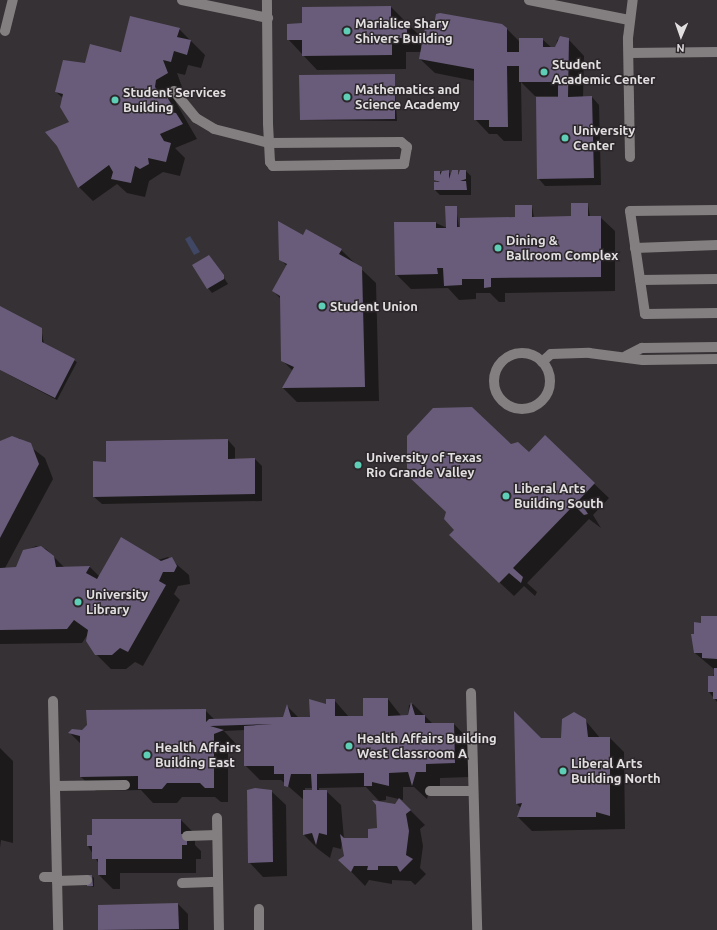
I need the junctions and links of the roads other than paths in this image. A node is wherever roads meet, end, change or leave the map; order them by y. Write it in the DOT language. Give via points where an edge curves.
graph roads {
  1 [pos="13,0"];
  2 [pos="182,0"];
  3 [pos="267,0"];
  4 [pos="529,0"];
  5 [pos="633,0"];
  6 [pos="268,18"];
  7 [pos="629,20"];
  8 [pos="5,31"];
  9 [pos="717,52"];
  10 [pos="629,53"];
  11 [pos="174,91"];
  12 [pos="269,143"];
  13 [pos="630,157"];
  14 [pos="717,210"];
  15 [pos="717,245"];
  16 [pos="635,248"];
  17 [pos="717,279"];
  18 [pos="640,280"];
  19 [pos="717,313"];
  20 [pos="717,347"];
  21 [pos="626,356"];
  22 [pos="717,359"];
  23 [pos="542,362"];
  24 [pos="471,693"];
  25 [pos="53,701"];
  26 [pos="125,785"];
  27 [pos="55,786"];
  28 [pos="473,790"];
  29 [pos="430,791"];
  30 [pos="217,818"];
  31 [pos="217,835"];
  32 [pos="187,836"];
  33 [pos="44,877"];
  34 [pos="57,879"];
  35 [pos="87,880"];
  36 [pos="218,882"];
  37 [pos="182,883"];
  38 [pos="259,909"];
  39 [pos="58,930"];
  40 [pos="219,930"];
  41 [pos="259,930"];
  42 [pos="477,930"];
  1 -- 8 [label="lane"];
  2 -- 6 [label="lane"];
  3 -- 6 [label="lane"];
  4 -- 7 [label="lane"];
  5 -- 7 [label="lane"];
  6 -- 12 [label="lane"];
  7 -- 10 [label="lane"];
  9 -- 10 [label="lane"];
  10 -- 13 [label="lane"];
  11 -- 12 [label="lane" via="205,125"];
  12 -- 12 [label="lane" via="273,166 402,166 406,160 407,148 401,142"];
  14 -- 16 [label="lane" via="630,211"];
  15 -- 16 [label="lane"];
  16 -- 18 [label="lane"];
  17 -- 18 [label="lane"];
  18 -- 19 [label="lane" via="645,314"];
  20 -- 21 [label="lane" via="642,348"];
  21 -- 22 [label="lane" via="643,360"];
  21 -- 23 [label="lane" via="551,354"];
  23 -- 23 [label="lane" via="525,353 503,360 494,376 500,399 521,409 539,403 546,396 550,379"];
  24 -- 28 [label="lane"];
  25 -- 27 [label="lane"];
  26 -- 27 [label="lane"];
  27 -- 34 [label="lane"];
  28 -- 29 [label="lane"];
  28 -- 42 [label="lane"];
  30 -- 31 [label="lane"];
  31 -- 32 [label="lane"];
  31 -- 36 [label="lane"];
  33 -- 34 [label="lane"];
  34 -- 35 [label="lane"];
  34 -- 39 [label="lane"];
  36 -- 37 [label="lane"];
  36 -- 40 [label="lane"];
  38 -- 41 [label="lane"];
}
